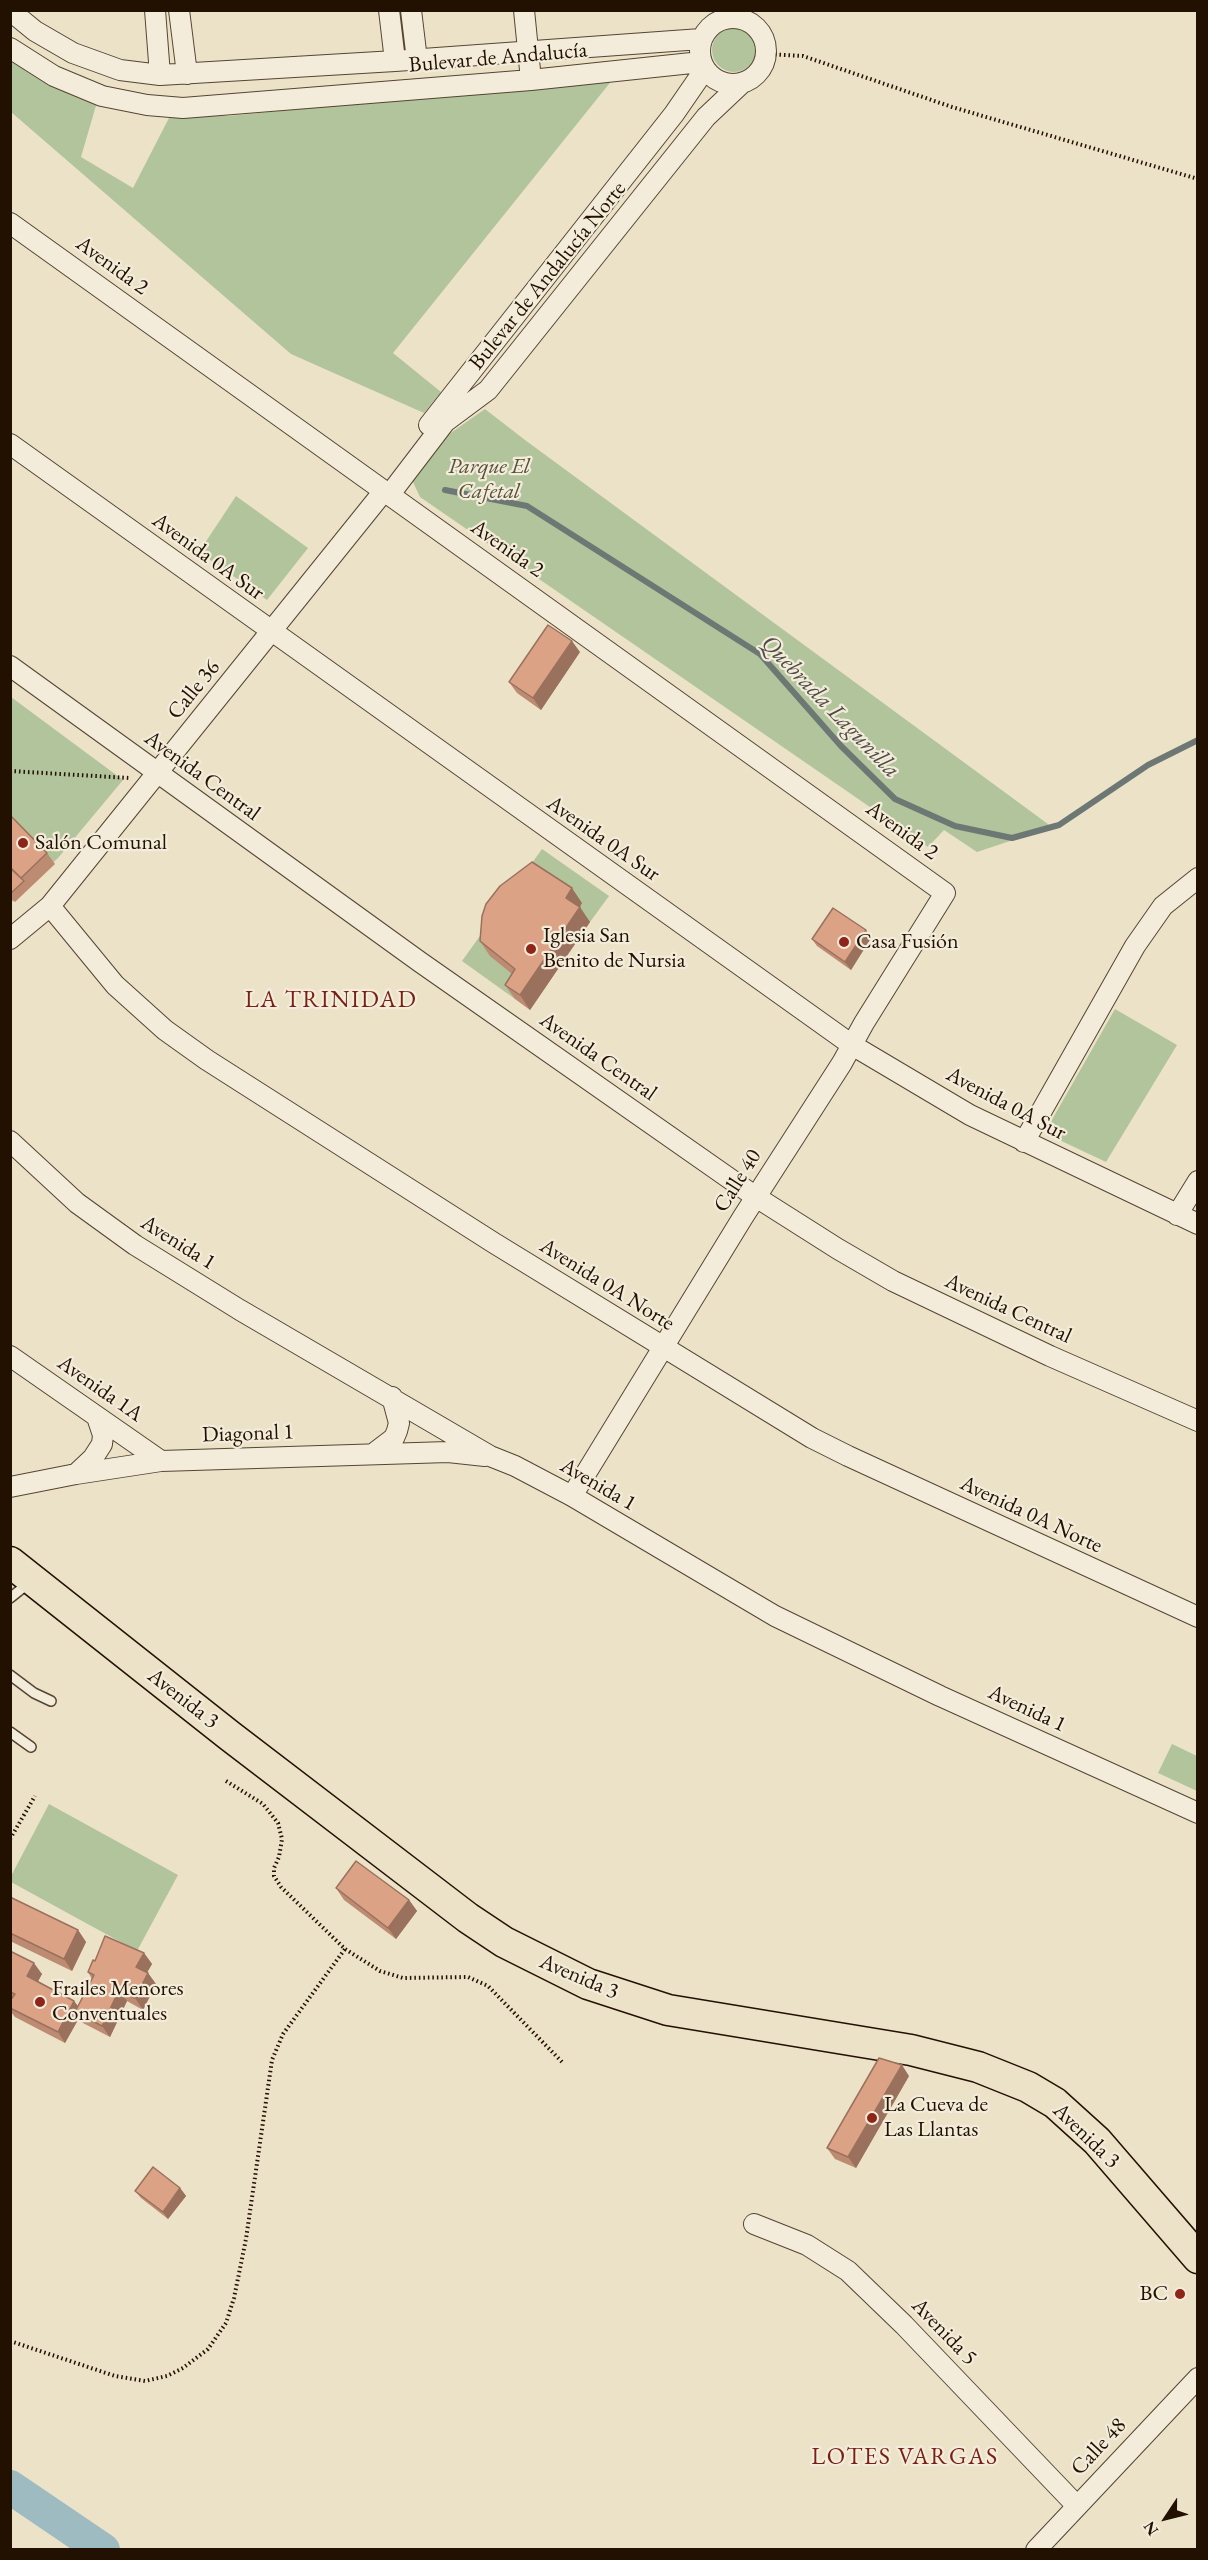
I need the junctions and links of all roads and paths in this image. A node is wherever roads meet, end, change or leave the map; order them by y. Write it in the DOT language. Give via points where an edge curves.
graph roads {
  1 [pos="155,10"];
  2 [pos="179,10"];
  3 [pos="389,10"];
  4 [pos="411,10"];
  5 [pos="524,10"];
  6 [pos="12,14"];
  7 [pos="757,19"];
  8 [pos="711,25"];
  9 [pos="10,48"];
  10 [pos="529,51"];
  11 [pos="766,54"];
  12 [pos="417,60"];
  13 [pos="395,61"];
  14 [pos="703,66"];
  15 [pos="296,67"];
  16 [pos="187,74"];
  17 [pos="160,75"];
  18 [pos="531,80"];
  19 [pos="741,84"];
  20 [pos="300,100"];
  21 [pos="1197,179"];
  22 [pos="10,224"];
  23 [pos="10,444"];
  24 [pos="385,491"];
  25 [pos="271,632"];
  26 [pos="10,666"];
  27 [pos="10,771"];
  28 [pos="158,774"];
  29 [pos="130,778"];
  30 [pos="1197,878"];
  31 [pos="945,893"];
  32 [pos="50,906"];
  33 [pos="10,939"];
  34 [pos="852,1045"];
  35 [pos="10,1141"];
  36 [pos="1024,1142"];
  37 [pos="1197,1181"];
  38 [pos="756,1197"];
  39 [pos="1177,1215"];
  40 [pos="1197,1224"];
  41 [pos="663,1347"];
  42 [pos="10,1356"];
  43 [pos="392,1398"];
  44 [pos="97,1417"];
  45 [pos="1197,1421"];
  46 [pos="373,1454"];
  47 [pos="490,1456"];
  48 [pos="161,1461"];
  49 [pos="76,1474"];
  50 [pos="10,1487"];
  51 [pos="573,1496"];
  52 [pos="18,1580"];
  53 [pos="1197,1617"];
  54 [pos="10,1675"];
  55 [pos="51,1701"];
  56 [pos="10,1732"];
  57 [pos="31,1747"];
  58 [pos="226,1781"];
  59 [pos="35,1796"];
  60 [pos="1197,1813"];
  61 [pos="10,1839"];
  62 [pos="345,1949"];
  63 [pos="564,2064"];
  64 [pos="754,2224"];
  65 [pos="1197,2258"];
  66 [pos="10,2341"];
  67 [pos="1197,2378"];
  68 [pos="1077,2506"];
  69 [pos="1036,2550"];
  1 -- 17 [label="street"];
  2 -- 16 [label="street"];
  3 -- 13 [label="street"];
  4 -- 12 [label="street"];
  5 -- 10 [label="street"];
  6 -- 17 [label="street, Bulevar de Andalucía" via="73,52 120,70"];
  7 -- 8 [label="street" via="720,20"];
  7 -- 11 [label="street"];
  8 -- 10 [label="street, Bulevar de Andalucía"];
  8 -- 14 [label="street" via="699,54"];
  9 -- 20 [label="street, Bulevar de Andalucía" via="54,76 102,96 147,105 183,108"];
  10 -- 12 [label="street, Bulevar de Andalucía"];
  10 -- 18 [label="street"];
  11 -- 19 [label="street" via="759,73"];
  11 -- 21 [label="path" via="803,56 952,107"];
  12 -- 13 [label="street, Bulevar de Andalucía"];
  13 -- 15 [label="street, Bulevar de Andalucía"];
  14 -- 18 [label="street, Bulevar de Andalucía"];
  14 -- 19 [label="street" via="717,81"];
  14 -- 24 [label="street, Bulevar de Andalucía Norte" via="674,114"];
  15 -- 16 [label="street, Bulevar de Andalucía"];
  15 -- 20 [label="street"];
  16 -- 17 [label="street, Bulevar de Andalucía"];
  18 -- 20 [label="street, Bulevar de Andalucía"];
  19 -- 24 [label="street, Bulevar de Andalucía Norte" via="706,117 488,390 445,422"];
  22 -- 24 [label="street, Avenida 2"];
  23 -- 25 [label="street, Avenida 0A Sur"];
  24 -- 25 [label="street, Calle 36"];
  24 -- 31 [label="street, Avenida 2"];
  25 -- 28 [label="street, Calle 36"];
  25 -- 34 [label="street, Avenida 0A Sur"];
  26 -- 28 [label="street, Avenida Central"];
  27 -- 29 [label="path"];
  28 -- 32 [label="street, Calle 36"];
  28 -- 38 [label="street, Avenida Central"];
  30 -- 36 [label="street" via="1163,906 1135,946"];
  31 -- 34 [label="street, Calle 40"];
  32 -- 33 [label="street, Calle 36"];
  32 -- 41 [label="street, Avenida 0A Norte" via="115,985 165,1030 494,1243"];
  34 -- 36 [label="street, Avenida 0A Sur" via="970,1116"];
  34 -- 38 [label="street, Calle 40"];
  35 -- 43 [label="street, Avenida 1" via="77,1203 135,1245"];
  36 -- 39 [label="street, Avenida 0A Sur"];
  37 -- 39 [label="street"];
  38 -- 41 [label="street, Calle 40"];
  38 -- 45 [label="street, Avenida Central" via="893,1281"];
  39 -- 40 [label="street, Avenida 0A Sur"];
  41 -- 51 [label="street, Calle 40"];
  41 -- 53 [label="street, Avenida 0A Norte" via="812,1438"];
  42 -- 44 [label="street, Avenida 1A"];
  43 -- 46 [label="street" via="399,1423 397,1431"];
  43 -- 47 [label="street, Avenida 1"];
  44 -- 48 [label="street, Avenida 1A"];
  44 -- 49 [label="street" via="102,1444"];
  46 -- 47 [label="street, Diagonal 1" via="448,1452"];
  46 -- 48 [label="street, Diagonal 1"];
  47 -- 51 [label="street, Avenida 1"];
  48 -- 49 [label="street, Diagonal 1"];
  49 -- 50 [label="street, Diagonal 1"];
  51 -- 60 [label="street, Avenida 1" via="775,1616"];
  52 -- 65 [label="main road, Avenida 3" via="504,1942 588,1983 668,2010 911,2050 978,2067 1028,2087 1055,2103 1097,2141"];
  54 -- 55 [label="lane"];
  56 -- 57 [label="lane"];
  58 -- 62 [label="path" via="263,1804 278,1824 282,1839 274,1876 280,1887"];
  59 -- 61 [label="path"];
  62 -- 63 [label="path" via="380,1971 403,1978 468,1977 488,1986"];
  62 -- 66 [label="path" via="283,2034 272,2060 234,2298 226,2323 208,2349 183,2368 146,2381 115,2376"];
  64 -- 68 [label="street, Avenida 5" via="807,2245 848,2271"];
  67 -- 68 [label="street, Calle 48"];
  68 -- 69 [label="street, Calle 48"];
}
